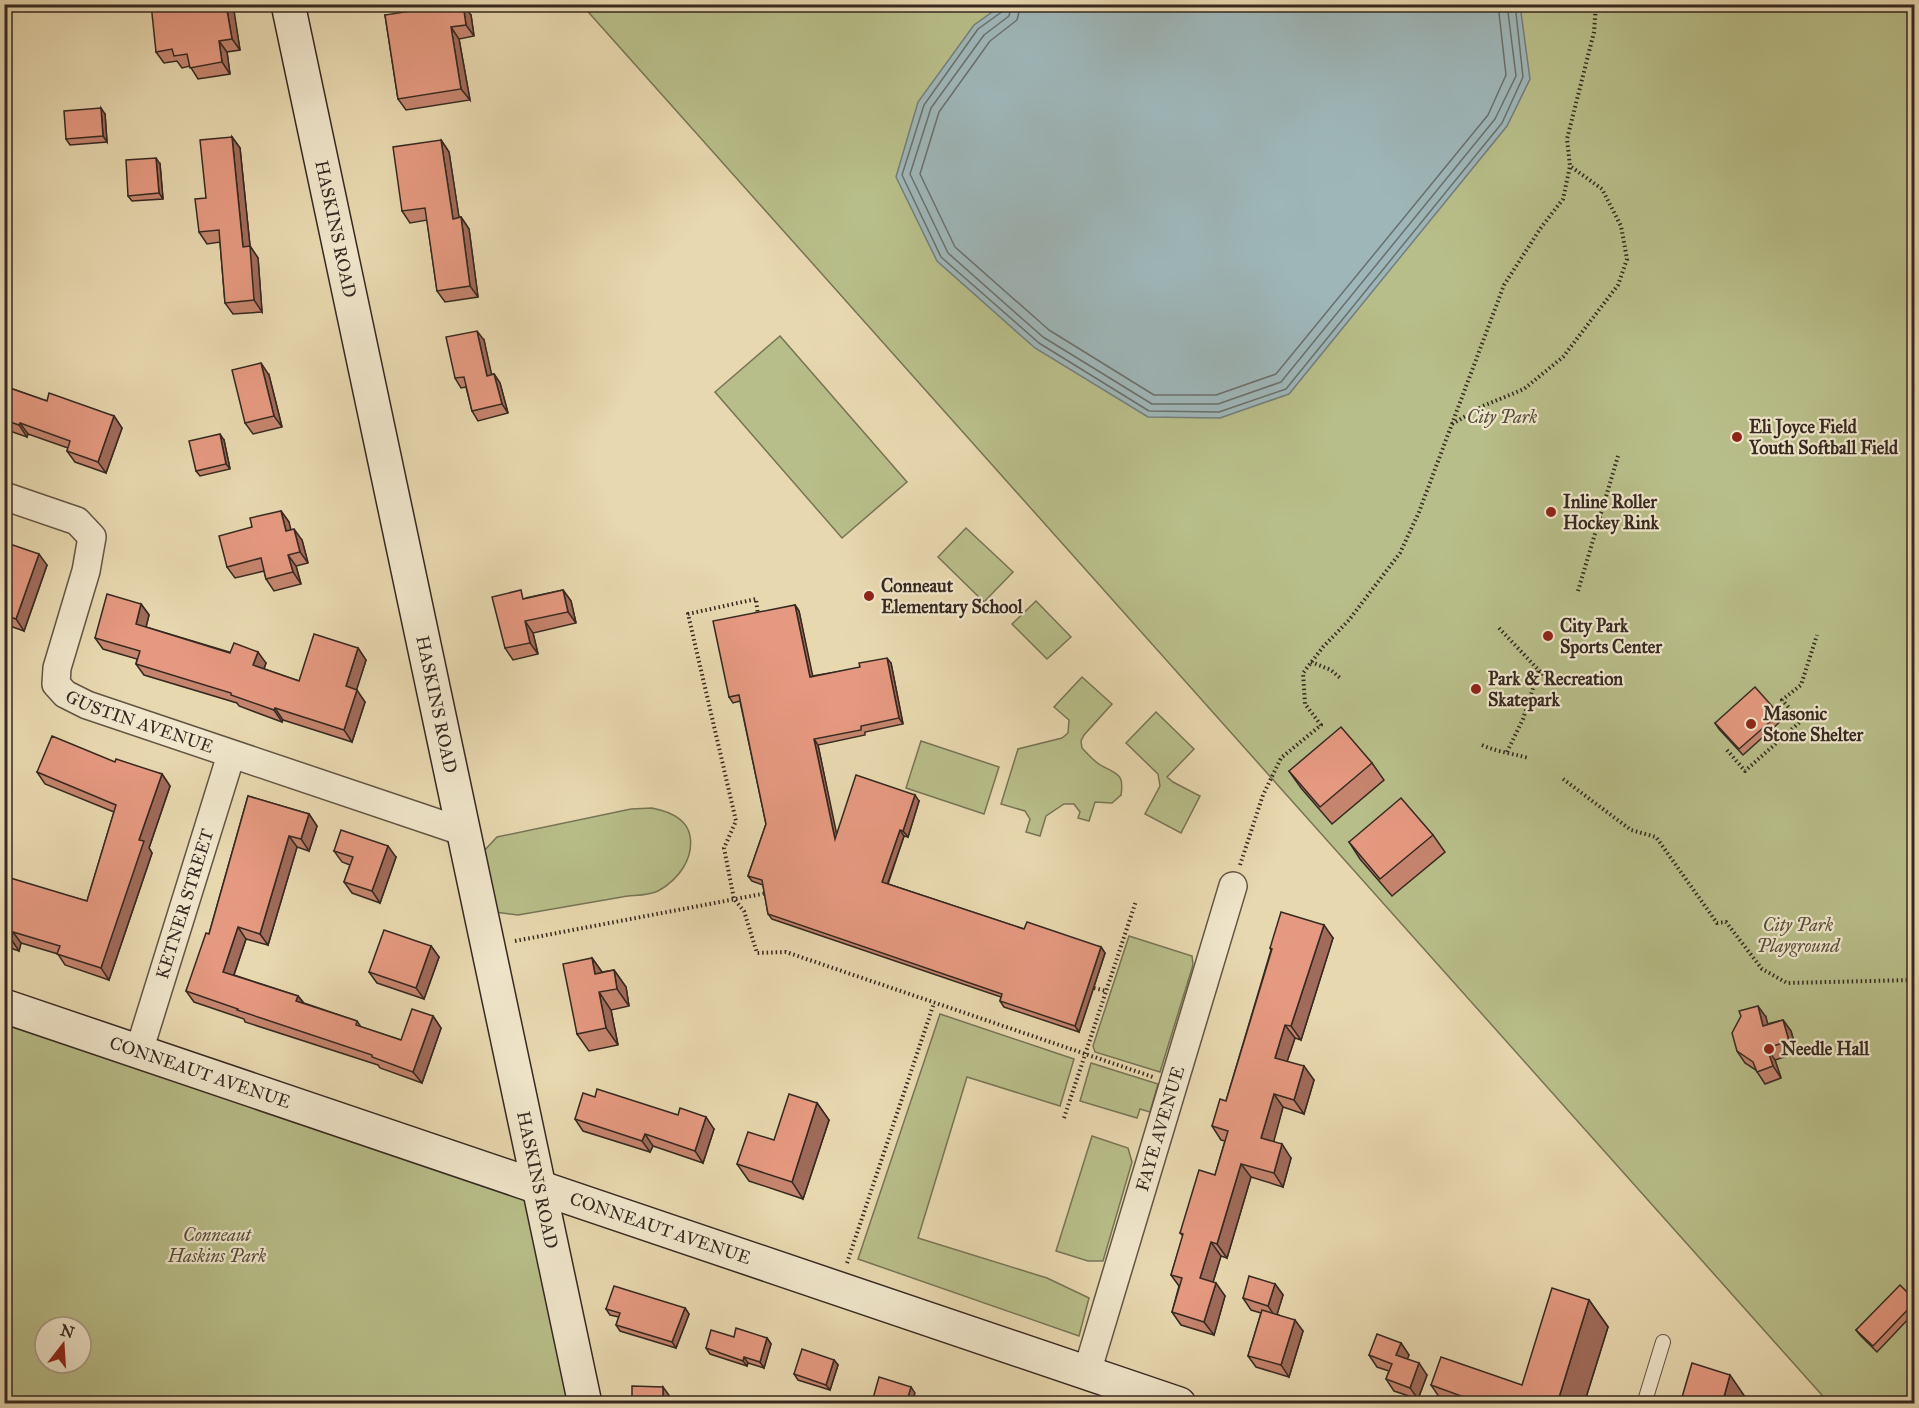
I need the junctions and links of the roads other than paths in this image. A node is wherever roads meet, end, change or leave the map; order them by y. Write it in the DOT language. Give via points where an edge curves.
graph roads {
  1 [pos="288,4"];
  2 [pos="4,496"];
  3 [pos="231,755"];
  4 [pos="464,832"];
  5 [pos="1233,886"];
  6 [pos="4,1006"];
  7 [pos="139,1051"];
  8 [pos="539,1188"];
  9 [pos="1663,1342"];
  10 [pos="1087,1372"];
  11 [pos="585,1404"];
  12 [pos="1179,1404"];
  13 [pos="1644,1404"];
  1 -- 4 [label="main road, HASKINS ROAD"];
  2 -- 3 [label="street, GUSTIN AVENUE" via="77,521 92,537 56,684 65,694 87,705"];
  3 -- 4 [label="street, GUSTIN AVENUE"];
  3 -- 7 [label="street, KETNER STREET"];
  4 -- 8 [label="main road, HASKINS ROAD"];
  5 -- 10 [label="street, FAYE AVENUE"];
  6 -- 7 [label="main road, CONNEAUT AVENUE"];
  7 -- 8 [label="main road, CONNEAUT AVENUE"];
  8 -- 10 [label="main road, CONNEAUT AVENUE"];
  8 -- 11 [label="main road, HASKINS ROAD"];
  9 -- 13 [label="lane"];
  10 -- 12 [label="main road, CONNEAUT AVENUE"];
}
